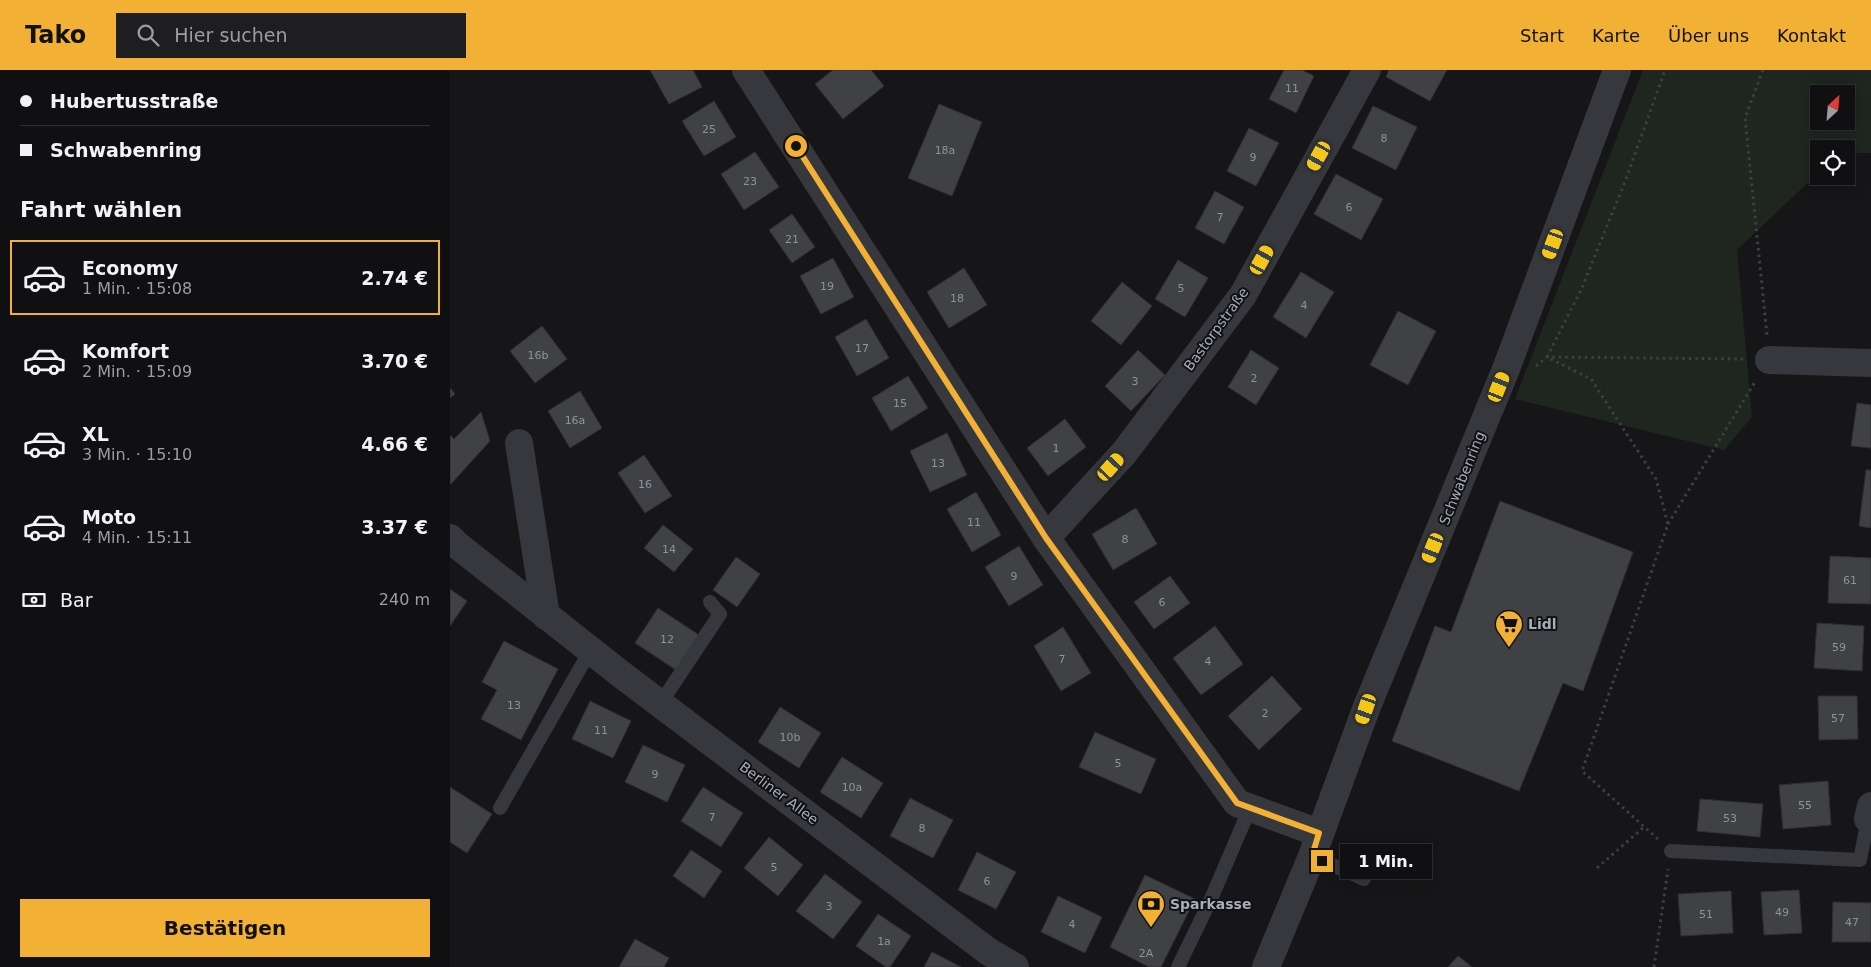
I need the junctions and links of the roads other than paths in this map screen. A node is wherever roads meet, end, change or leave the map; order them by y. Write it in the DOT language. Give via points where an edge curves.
graph roads {
  1 [pos="746,70"];
  2 [pos="1367,70"];
  3 [pos="1617,70"];
  4 [pos="1769,360"];
  5 [pos="1871,363"];
  6 [pos="519,443"];
  7 [pos="450,538"];
  8 [pos="1046,538"];
  9 [pos="710,602"];
  10 [pos="546,616"];
  11 [pos="590,651"];
  12 [pos="660,704"];
  13 [pos="500,808"];
  14 [pos="1250,808"];
  15 [pos="1870,816"];
  16 [pos="1316,845"];
  17 [pos="1671,851"];
  18 [pos="1364,879"];
  19 [pos="1015,967"];
  20 [pos="1178,967"];
  21 [pos="1266,967"];
  1 -- 8 [label="street"];
  2 -- 8 [label="street, Bastorpstraße" via="1243,295 1124,453"];
  3 -- 16 [label="street, Schwabenring" via="1506,369 1366,709"];
  4 -- 5 [label="street"];
  6 -- 10 [label="street"];
  7 -- 10 [label="street, Berliner Allee"];
  8 -- 14 [label="street" via="1237,803"];
  9 -- 12 [label="lane" via="720,614"];
  10 -- 11 [label="street, Berliner Allee"];
  11 -- 12 [label="street, Berliner Allee"];
  11 -- 13 [label="lane"];
  12 -- 19 [label="street, Berliner Allee" via="989,952"];
  14 -- 16 [label="street"];
  14 -- 20 [label="lane" via="1212,899"];
  15 -- 17 [label="lane" via="1860,860"];
  16 -- 18 [label="lane"];
  16 -- 21 [label="street, Schwabenring"];
}
